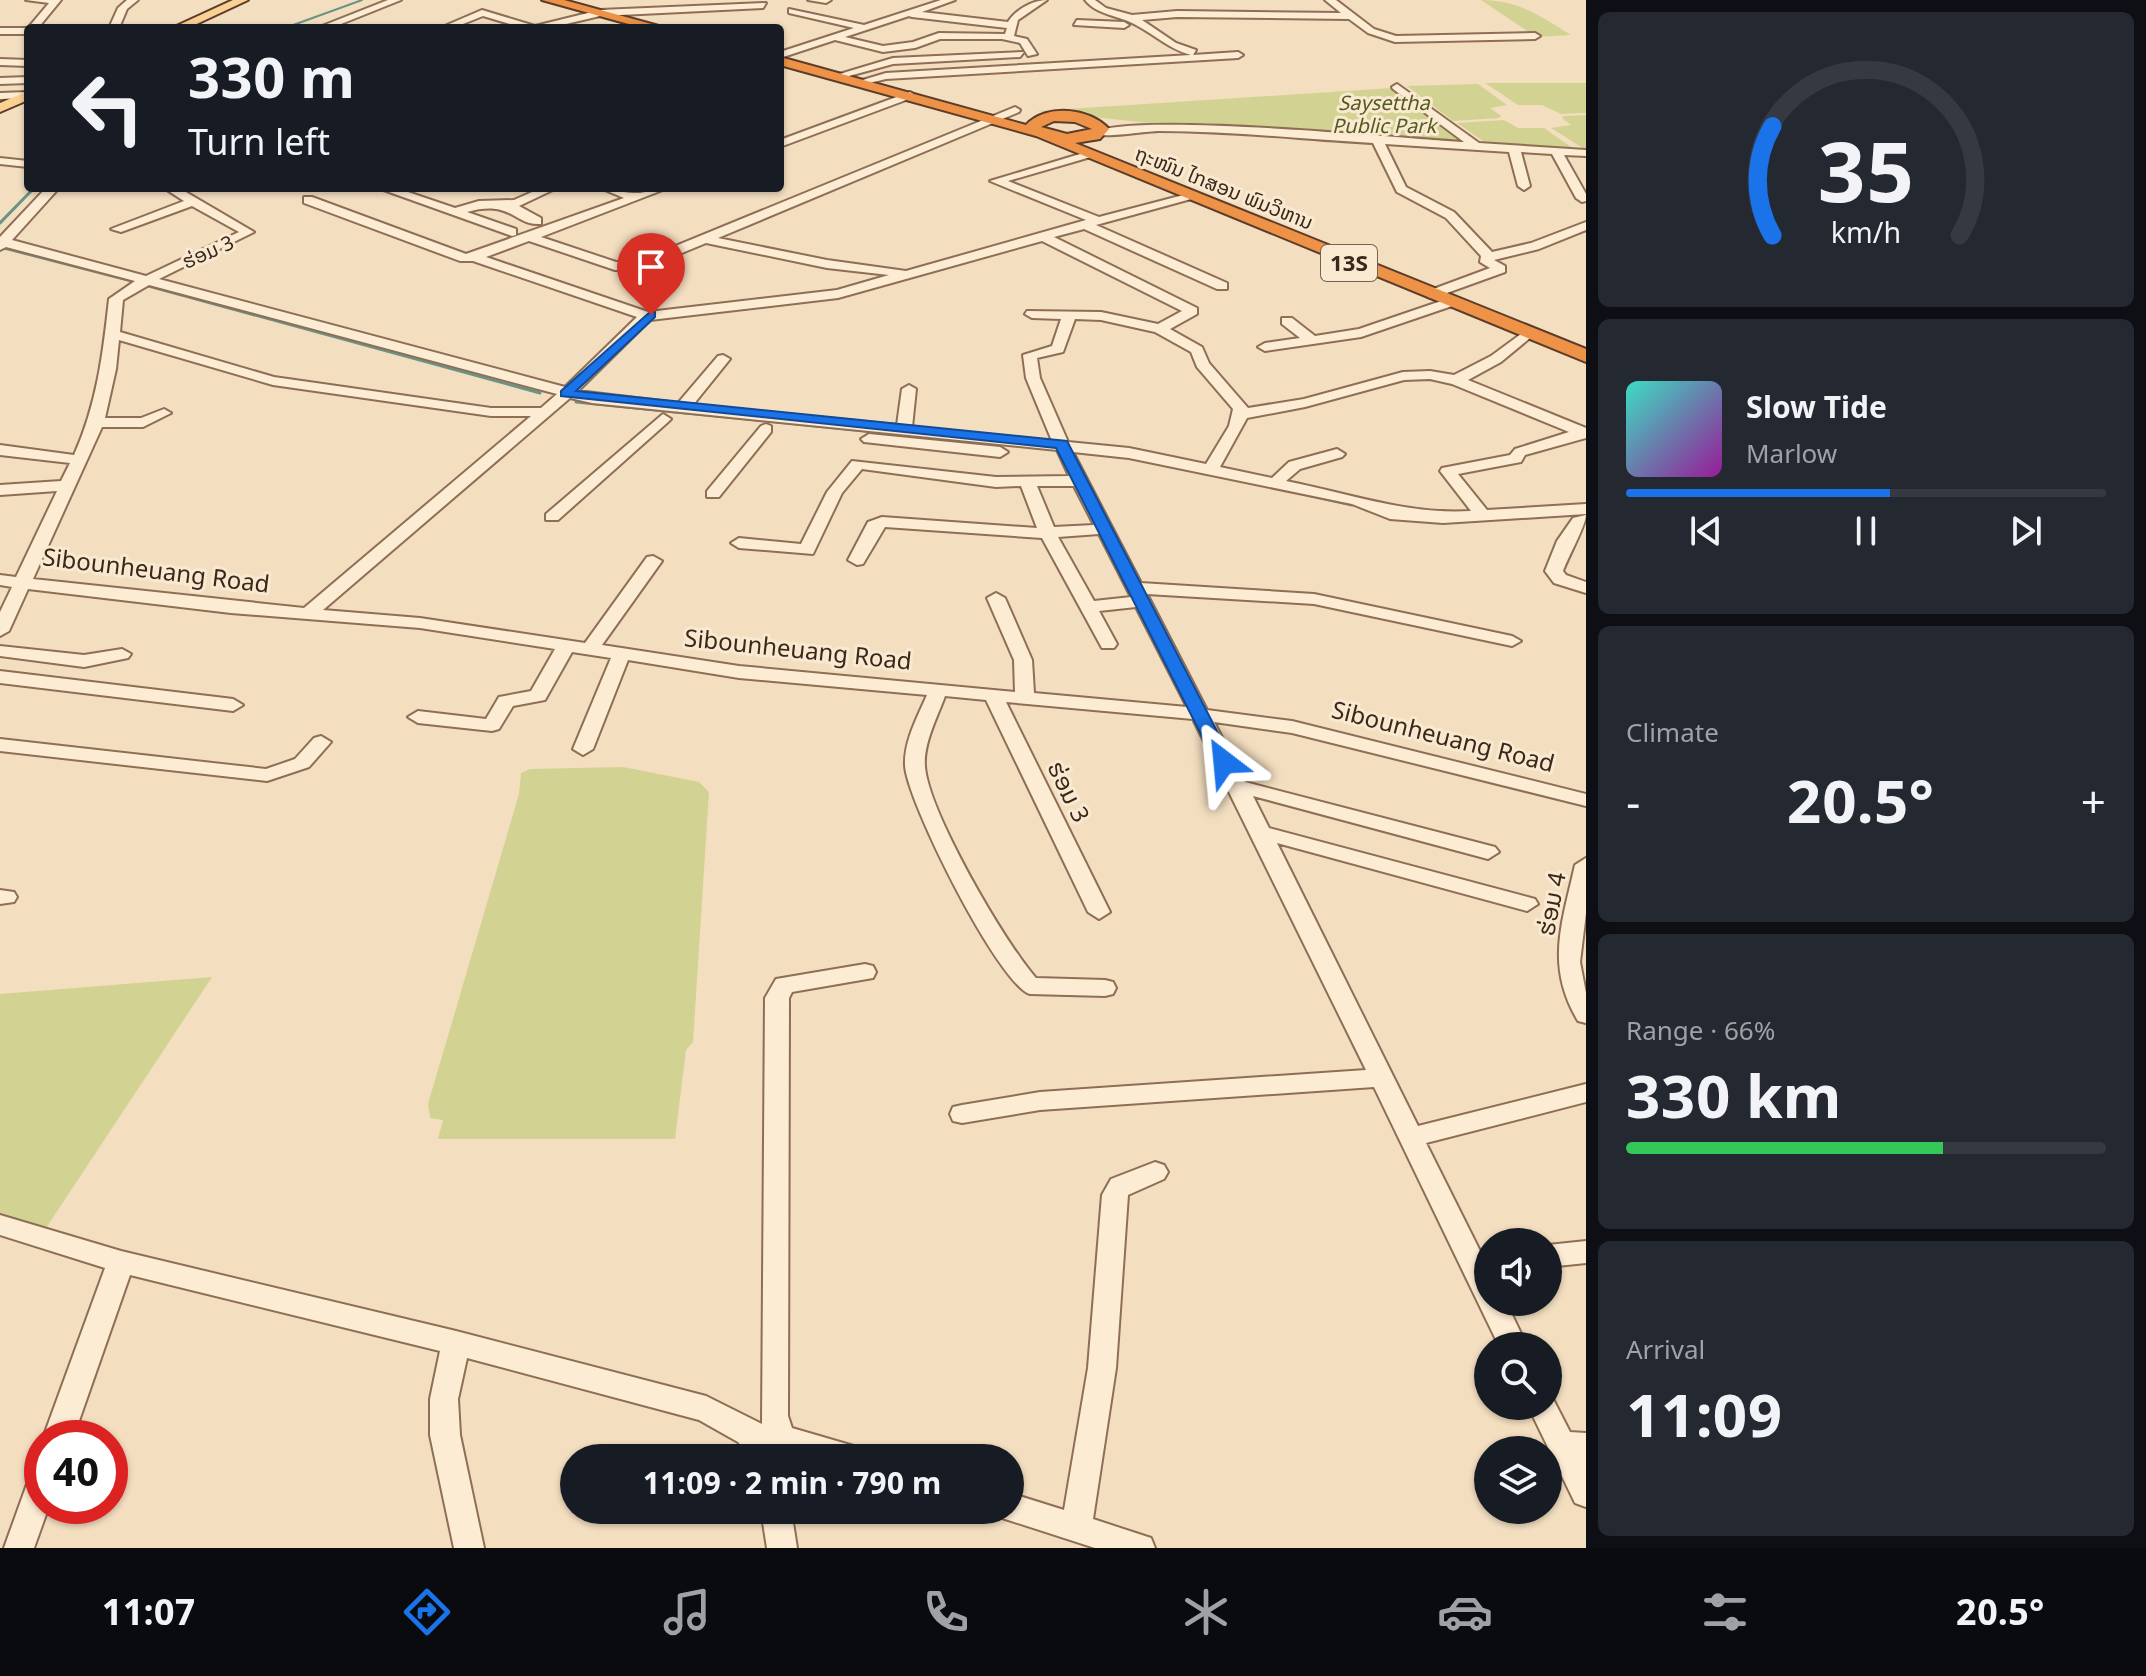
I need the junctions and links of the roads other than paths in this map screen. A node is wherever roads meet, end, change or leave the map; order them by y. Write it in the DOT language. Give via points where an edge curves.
graph roads {
  1 [pos="31,0"];
  2 [pos="56,0"];
  3 [pos="133,0"];
  4 [pos="242,0"];
  5 [pos="252,0"];
  6 [pos="396,0"];
  7 [pos="548,0"];
  8 [pos="813,0"];
  9 [pos="826,0"];
  10 [pos="950,0"];
  11 [pos="1042,0"];
  12 [pos="1330,0"];
  13 [pos="906,1"];
  14 [pos="1091,2"];
  15 [pos="736,4"];
  16 [pos="763,5"];
  17 [pos="933,6"];
  18 [pos="1147,6"];
  19 [pos="601,9"];
  20 [pos="792,11"];
  21 [pos="912,14"];
  22 [pos="1351,16"];
  23 [pos="963,21"];
  24 [pos="1077,23"];
  25 [pos="35,24"];
  26 [pos="116,24"];
  27 [pos="187,24"];
  28 [pos="198,24"];
  29 [pos="333,24"];
  30 [pos="455,24"];
  31 [pos="521,24"];
  32 [pos="549,24"];
  33 [pos="647,24"];
  34 [pos="1010,25"];
  35 [pos="1141,25"];
  36 [pos="870,28"];
  37 [pos="24,29"];
  38 [pos="1096,30"];
  39 [pos="0,31"];
  40 [pos="939,36"];
  41 [pos="1002,36"];
  42 [pos="1535,36"];
  43 [pos="837,38"];
  44 [pos="1172,47"];
  45 [pos="1118,50"];
  46 [pos="1046,53"];
  47 [pos="784,54"];
  48 [pos="1032,54"];
  49 [pos="1238,55"];
  50 [pos="1211,57"];
  51 [pos="0,62"];
  52 [pos="784,62"];
  53 [pos="24,63"];
  54 [pos="838,76"];
  55 [pos="24,80"];
  56 [pos="0,81"];
  57 [pos="861,82"];
  58 [pos="1397,87"];
  59 [pos="914,97"];
  60 [pos="24,100"];
  61 [pos="1,106"];
  62 [pos="1015,110"];
  63 [pos="1074,118"];
  64 [pos="996,120"];
  65 [pos="1182,128"];
  66 [pos="1039,134"];
  67 [pos="1097,134"];
  68 [pos="1378,141"];
  69 [pos="784,143"];
  70 [pos="1476,146"];
  71 [pos="1514,149"];
  72 [pos="1556,151"];
  73 [pos="1586,153"];
  74 [pos="1090,154"];
  75 [pos="0,161"];
  76 [pos="24,164"];
  77 [pos="1112,164"];
  78 [pos="1524,186"];
  79 [pos="49,192"];
  80 [pos="176,192"];
  81 [pos="396,192"];
  82 [pos="541,192"];
  83 [pos="618,192"];
  84 [pos="652,192"];
  85 [pos="1187,196"];
  86 [pos="636,198"];
  87 [pos="1582,198"];
  88 [pos="308,200"];
  89 [pos="191,202"];
  90 [pos="513,203"];
  91 [pos="456,212"];
  92 [pos="1092,223"];
  93 [pos="1586,226"];
  94 [pos="117,229"];
  95 [pos="512,232"];
  96 [pos="529,237"];
  97 [pos="1044,237"];
  98 [pos="701,238"];
  99 [pos="1,245"];
  100 [pos="474,252"];
  101 [pos="1489,257"];
  102 [pos="905,274"];
  103 [pos="146,280"];
  104 [pos="1182,286"];
  105 [pos="1222,286"];
  106 [pos="130,288"];
  107 [pos="1440,299"];
  108 [pos="1032,314"];
  109 [pos="1070,314"];
  110 [pos="648,316"];
  111 [pos="1287,321"];
  112 [pos="1160,329"];
  113 [pos="112,334"];
  114 [pos="1525,335"];
  115 [pos="1313,341"];
  116 [pos="1265,347"];
  117 [pos="1586,358"];
  118 [pos="723,359"];
  119 [pos="1456,380"];
  120 [pos="909,389"];
  121 [pos="554,403"];
  122 [pos="682,408"];
  123 [pos="164,413"];
  124 [pos="1241,414"];
  125 [pos="663,419"];
  126 [pos="96,423"];
  127 [pos="904,428"];
  128 [pos="766,429"];
  129 [pos="1585,432"];
  130 [pos="0,450"];
  131 [pos="1065,452"];
  132 [pos="1337,454"];
  133 [pos="80,460"];
  134 [pos="1211,469"];
  135 [pos="1079,481"];
  136 [pos="1276,483"];
  137 [pos="1028,484"];
  138 [pos="68,485"];
  139 [pos="0,490"];
  140 [pos="713,494"];
  141 [pos="1586,509"];
  142 [pos="1403,515"];
  143 [pos="1483,516"];
  144 [pos="552,517"];
  145 [pos="1586,520"];
  146 [pos="1104,529"];
  147 [pos="1048,534"];
  148 [pos="739,543"];
  149 [pos="857,560"];
  150 [pos="653,561"];
  151 [pos="0,580"];
  152 [pos="23,581"];
  153 [pos="1586,588"];
  154 [pos="1138,594"];
  155 [pos="996,598"];
  156 [pos="1090,607"];
  157 [pos="309,613"];
  158 [pos="0,631"];
  159 [pos="1512,641"];
  160 [pos="1108,644"];
  161 [pos="565,647"];
  162 [pos="589,650"];
  163 [pos="0,651"];
  164 [pos="122,654"];
  165 [pos="621,655"];
  166 [pos="0,677"];
  167 [pos="938,690"];
  168 [pos="993,695"];
  169 [pos="1025,698"];
  170 [pos="233,705"];
  171 [pos="1198,714"];
  172 [pos="418,717"];
  173 [pos="321,742"];
  174 [pos="0,745"];
  175 [pos="583,749"];
  176 [pos="1238,786"];
  177 [pos="1586,800"];
  178 [pos="1261,832"];
  179 [pos="1488,852"];
  180 [pos="1586,865"];
  181 [pos="1527,904"];
  182 [pos="1099,912"];
  183 [pos="865,972"];
  184 [pos="1105,988"];
  185 [pos="1586,1015"];
  186 [pos="1382,1078"];
  187 [pos="1586,1093"];
  188 [pos="962,1114"];
  189 [pos="1412,1137"];
  190 [pos="1155,1172"];
  191 [pos="0,1225"];
  192 [pos="1474,1250"];
  193 [pos="1586,1252"];
  194 [pos="1562,1255"];
  195 [pos="121,1262"];
  196 [pos="456,1343"];
  197 [pos="64,1420"];
  198 [pos="1553,1420"];
  199 [pos="769,1444"];
  200 [pos="773,1444"];
  201 [pos="1573,1445"];
  202 [pos="1586,1493"];
  203 [pos="1024,1511"];
  204 [pos="27,1524"];
  205 [pos="778,1524"];
  206 [pos="1076,1528"];
  207 [pos="19,1548"];
  208 [pos="469,1548"];
  209 [pos="782,1548"];
  210 [pos="1140,1548"];
  1 -- 2 [label="street"];
  2 -- 25 [label="street"];
  3 -- 26 [label="street"];
  4 -- 27 [label="main road"];
  5 -- 28 [label="main road"];
  6 -- 29 [label="street"];
  7 -- 19 [label="highway"];
  8 -- 9 [label="street"];
  10 -- 17 [label="street"];
  11 -- 34 [label="street"];
  12 -- 22 [label="street"];
  13 -- 17 [label="street"];
  14 -- 18 [label="street"];
  14 -- 35 [label="street"];
  15 -- 16 [label="street"];
  15 -- 19 [label="street"];
  17 -- 21 [label="street"];
  19 -- 32 [label="street"];
  19 -- 33 [label="highway"];
  20 -- 36 [label="street"];
  21 -- 23 [label="street"];
  21 -- 36 [label="street"];
  22 -- 35 [label="street" via="1177,14"];
  22 -- 42 [label="street" via="1384,37 1405,41"];
  23 -- 34 [label="street"];
  23 -- 40 [label="street"];
  24 -- 35 [label="street"];
  30 -- 31 [label="street" via="482,13"];
  34 -- 41 [label="street" via="1013,34"];
  35 -- 38 [label="street"];
  35 -- 44 [label="street"];
  36 -- 43 [label="street"];
  37 -- 39 [label="street"];
  40 -- 41 [label="street"];
  40 -- 43 [label="street" via="887,49"];
  41 -- 48 [label="street" via="1024,41"];
  43 -- 47 [label="street"];
  44 -- 45 [label="street"];
  44 -- 50 [label="street"];
  46 -- 48 [label="street"];
  48 -- 54 [label="street" via="893,61"];
  49 -- 50 [label="street"];
  50 -- 57 [label="street" via="886,76"];
  51 -- 53 [label="street"];
  52 -- 54 [label="highway, ຖະໜົນ ໄກສອນ ພົມວິຫານ / 13S"];
  54 -- 57 [label="highway, ຖະໜົນ ໄກສອນ ພົມວິຫານ / 13S"];
  55 -- 56 [label="street"];
  57 -- 59 [label="highway, ຖະໜົນ ໄກສອນ ພົມວິຫານ / 13S"];
  58 -- 70 [label="street"];
  59 -- 62 [label="highway, ຖະໜົນ ໄກສອນ ພົມວິຫານ / 13S"];
  59 -- 64 [label="highway, ຖະໜົນ ໄກສອນ ພົມວິຫານ / 13S"];
  59 -- 69 [label="street"];
  60 -- 61 [label="main road"];
  62 -- 63 [label="highway, ຖະໜົນ ໄກສອນ ພົມວິຫານ / 13S"];
  62 -- 64 [label="street"];
  63 -- 65 [label="street"];
  63 -- 66 [label="highway" via="1038,120 1031,128"];
  63 -- 67 [label="highway, 13S" via="1098,125"];
  64 -- 66 [label="highway, ຖະໜົນ ໄກສອນ ພົມວິຫານ / 13S"];
  64 -- 98 [label="street"];
  65 -- 67 [label="street"];
  65 -- 68 [label="street"];
  66 -- 67 [label="highway, 13S" via="1067,139"];
  66 -- 74 [label="highway, ຖະໜົນ ໄກສອນ ພົມວິຫານ / 13S"];
  67 -- 77 [label="highway, ຖະໜົນ ໄກສອນ ພົມວິຫານ / 13S" via="1096,150"];
  68 -- 70 [label="street"];
  68 -- 101 [label="street" via="1401,189 1450,215"];
  70 -- 71 [label="street"];
  71 -- 72 [label="street"];
  71 -- 78 [label="street"];
  72 -- 73 [label="street"];
  72 -- 87 [label="street"];
  74 -- 77 [label="highway, ຖະໜົນ ໄກສອນ ພົມວິຫານ / 13S"];
  74 -- 92 [label="street" via="996,181"];
  75 -- 76 [label="street"];
  77 -- 85 [label="highway, ຖະໜົນ ໄກສອນ ພົມວິຫານ / 13S"];
  77 -- 107 [label="highway, ຖະໜົນ ໄກສອນ ພົມວິຫານ / 13S"];
  79 -- 99 [label="street"];
  80 -- 89 [label="street, ຮ່ອມ 3"];
  81 -- 91 [label="street"];
  82 -- 90 [label="street"];
  83 -- 86 [label="street"];
  84 -- 86 [label="street"];
  85 -- 92 [label="street"];
  85 -- 107 [label="highway, ຖະໜົນ ໄກສອນ ພົມວິຫານ / 13S"];
  86 -- 96 [label="street"];
  88 -- 100 [label="street" via="465,258"];
  89 -- 94 [label="street"];
  89 -- 103 [label="street, ຮ່ອມ 3" via="248,232"];
  90 -- 91 [label="street"];
  90 -- 95 [label="street" via="509,206 537,221"];
  91 -- 95 [label="street"];
  92 -- 97 [label="street"];
  92 -- 104 [label="street"];
  93 -- 101 [label="street"];
  95 -- 100 [label="street"];
  96 -- 98 [label="street" via="622,268 636,267"];
  96 -- 100 [label="street"];
  97 -- 102 [label="street"];
  97 -- 104 [label="street"];
  98 -- 102 [label="street"];
  99 -- 103 [label="street"];
  99 -- 106 [label="street"];
  100 -- 110 [label="street"];
  101 -- 107 [label="street" via="1485,259 1499,271"];
  102 -- 110 [label="street" via="838,294"];
  103 -- 106 [label="street, ຮ່ອມ 3"];
  103 -- 121 [label="street"];
  104 -- 105 [label="street"];
  104 -- 112 [label="street" via="1192,311"];
  106 -- 113 [label="street" via="116,299"];
  107 -- 114 [label="highway, ຖະໜົນ ໄກສອນ ພົມວິຫານ / 13S"];
  107 -- 115 [label="street" via="1361,333"];
  107 -- 117 [label="highway, ຖະໜົນ ໄກສອນ ພົມວິຫານ / 13S"];
  108 -- 109 [label="street"];
  109 -- 112 [label="street"];
  109 -- 131 [label="street" via="1058,349 1030,355 1033,378"];
  110 -- 121 [label="street"];
  111 -- 115 [label="street"];
  112 -- 124 [label="street" via="1197,350"];
  113 -- 121 [label="street" via="273,381 491,412"];
  113 -- 126 [label="street"];
  114 -- 117 [label="highway, ຖະໜົນ ໄກສອນ ພົມວິຫານ / 13S"];
  114 -- 119 [label="street" via="1496,359"];
  115 -- 116 [label="street"];
  118 -- 122 [label="street"];
  119 -- 124 [label="street" via="1403,376"];
  119 -- 129 [label="street"];
  120 -- 127 [label="street"];
  121 -- 122 [label="street"];
  121 -- 125 [label="street"];
  121 -- 157 [label="street"];
  122 -- 127 [label="street"];
  123 -- 126 [label="street" via="143,422"];
  124 -- 134 [label="street"];
  125 -- 128 [label="street"];
  125 -- 144 [label="street"];
  126 -- 133 [label="street"];
  127 -- 131 [label="street"];
  128 -- 131 [label="street"];
  128 -- 140 [label="street"];
  129 -- 143 [label="street" via="1520,452 1515,459 1448,471"];
  130 -- 133 [label="street"];
  131 -- 134 [label="street"];
  131 -- 135 [label="street"];
  131 -- 142 [label="street" via="1339,510"];
  132 -- 136 [label="street" via="1290,466"];
  133 -- 138 [label="street"];
  134 -- 136 [label="street"];
  135 -- 137 [label="street"];
  135 -- 146 [label="street"];
  136 -- 142 [label="street"];
  137 -- 147 [label="street"];
  137 -- 148 [label="street" via="858,464 835,492 807,550"];
  138 -- 139 [label="street"];
  138 -- 152 [label="street"];
  141 -- 143 [label="street"];
  142 -- 143 [label="street"];
  145 -- 153 [label="street" via="1579,521 1565,541 1554,571 1560,579"];
  146 -- 147 [label="street"];
  146 -- 154 [label="street"];
  147 -- 149 [label="street" via="882,522 874,526"];
  147 -- 156 [label="street"];
  150 -- 162 [label="street"];
  151 -- 152 [label="street, Sibounheuang Road"];
  152 -- 157 [label="street, Sibounheuang Road"];
  152 -- 158 [label="street"];
  154 -- 156 [label="street"];
  154 -- 159 [label="street" via="1314,599"];
  154 -- 171 [label="street"];
  155 -- 169 [label="street" via="1023,660"];
  156 -- 160 [label="street"];
  157 -- 161 [label="street, Sibounheuang Road" via="420,623"];
  161 -- 162 [label="street, Sibounheuang Road"];
  161 -- 172 [label="street" via="538,696 506,701 492,725"];
  162 -- 165 [label="street, Sibounheuang Road"];
  163 -- 164 [label="street" via="84,661"];
  165 -- 167 [label="street, Sibounheuang Road"];
  165 -- 175 [label="street"];
  166 -- 170 [label="street"];
  167 -- 168 [label="street, Sibounheuang Road"];
  167 -- 184 [label="street" via="915,753 918,788 989,930 1030,986"];
  168 -- 169 [label="street, Sibounheuang Road"];
  168 -- 182 [label="street, ຮ່ອມ 3"];
  169 -- 171 [label="street, Sibounheuang Road"];
  171 -- 176 [label="street"];
  171 -- 177 [label="street, Sibounheuang Road" via="1361,741"];
  173 -- 174 [label="street" via="302,763 267,775"];
  176 -- 178 [label="street"];
  176 -- 179 [label="street"];
  178 -- 181 [label="street"];
  178 -- 186 [label="street"];
  180 -- 185 [label="street, ຮ່ອມ 4" via="1569,953 1574,999"];
  183 -- 200 [label="street" via="784,985 777,998"];
  186 -- 188 [label="street" via="1040,1101"];
  186 -- 189 [label="street"];
  187 -- 189 [label="street"];
  189 -- 192 [label="street"];
  190 -- 206 [label="street" via="1120,1186 1115,1195 1102,1368"];
  191 -- 195 [label="street"];
  193 -- 194 [label="street"];
  195 -- 196 [label="street"];
  195 -- 197 [label="street"];
  196 -- 199 [label="street" via="706,1409"];
  196 -- 208 [label="street" via="444,1399 445,1435"];
  198 -- 201 [label="street"];
  201 -- 202 [label="street"];
  203 -- 206 [label="street"];
  204 -- 207 [label="street"];
  205 -- 209 [label="street"];
  206 -- 210 [label="street"];
}
